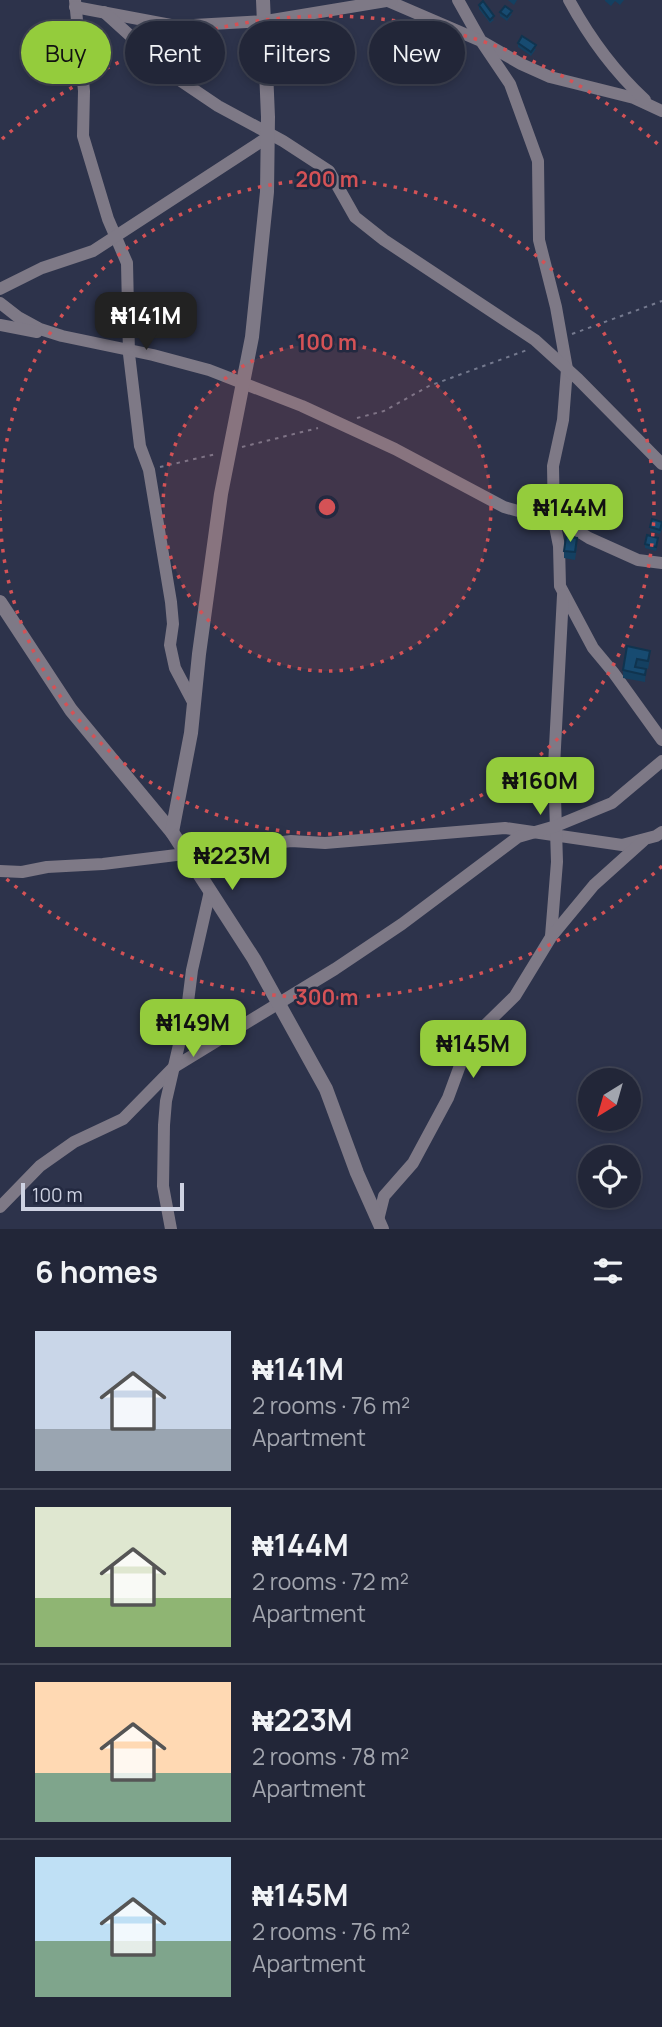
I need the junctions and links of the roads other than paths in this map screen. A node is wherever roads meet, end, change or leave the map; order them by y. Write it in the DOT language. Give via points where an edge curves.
graph roads {
  1 [pos="263,0"];
  2 [pos="390,0"];
  3 [pos="458,0"];
  4 [pos="569,0"];
  5 [pos="75,4"];
  6 [pos="104,12"];
  7 [pos="266,21"];
  8 [pos="239,22"];
  9 [pos="481,41"];
  10 [pos="267,84"];
  11 [pos="656,108"];
  12 [pos="268,135"];
  13 [pos="116,237"];
  14 [pos="0,289"];
  15 [pos="0,303"];
  16 [pos="0,325"];
  17 [pos="62,336"];
  18 [pos="130,351"];
  19 [pos="567,369"];
  20 [pos="243,384"];
  21 [pos="662,464"];
  22 [pos="554,521"];
  23 [pos="662,563"];
  24 [pos="563,592"];
  25 [pos="0,602"];
  26 [pos="194,704"];
  27 [pos="662,740"];
  28 [pos="662,761"];
  29 [pos="556,831"];
  30 [pos="172,832"];
  31 [pos="534,832"];
  32 [pos="662,832"];
  33 [pos="646,839"];
  34 [pos="185,852"];
  35 [pos="0,871"];
  36 [pos="210,891"];
  37 [pos="551,937"];
  38 [pos="278,1004"];
  39 [pos="174,1068"];
  40 [pos="0,1207"];
  41 [pos="380,1224"];
  42 [pos="171,1229"];
  1 -- 7 [label="street"];
  2 -- 7 [label="street"];
  2 -- 9 [label="street"];
  3 -- 9 [label="street"];
  4 -- 11 [label="street" via="617,71"];
  5 -- 6 [label="street"];
  5 -- 13 [label="street" via="83,136"];
  6 -- 8 [label="street" via="176,26"];
  6 -- 12 [label="street" via="178,79"];
  9 -- 11 [label="street" via="550,77"];
  9 -- 19 [label="street" via="510,84 538,162 539,240"];
  10 -- 12 [label="street"];
  12 -- 13 [label="street"];
  12 -- 19 [label="street" via="329,171 355,217 374,232 541,345"];
  12 -- 20 [label="street" via="267,192"];
  13 -- 14 [label="street"];
  13 -- 18 [label="street" via="127,263"];
  15 -- 17 [label="street" via="40,329"];
  16 -- 17 [label="street"];
  17 -- 18 [label="street"];
  18 -- 20 [label="street" via="209,370"];
  18 -- 26 [label="street" via="140,446 149,470 171,603 170,645 175,668"];
  19 -- 21 [label="street"];
  19 -- 22 [label="street" via="564,420 553,466"];
  20 -- 22 [label="street" via="339,422 504,507"];
  20 -- 26 [label="street" via="221,494"];
  22 -- 23 [label="street" via="638,560"];
  22 -- 24 [label="street"];
  24 -- 27 [label="street" via="593,648"];
  24 -- 29 [label="street" via="554,766"];
  25 -- 30 [label="street" via="71,710"];
  26 -- 30 [label="street"];
  28 -- 29 [label="street" via="612,803"];
  29 -- 31 [label="street"];
  29 -- 33 [label="street" via="622,845"];
  29 -- 37 [label="street"];
  30 -- 34 [label="street"];
  31 -- 34 [label="street" via="505,828"];
  31 -- 38 [label="street" via="518,837 402,924"];
  32 -- 33 [label="street"];
  33 -- 37 [label="street" via="594,885"];
  34 -- 35 [label="street" via="103,864"];
  34 -- 36 [label="street"];
  36 -- 38 [label="street"];
  36 -- 39 [label="street"];
  37 -- 41 [label="street" via="515,996 469,1041 448,1098 413,1163 384,1196"];
  38 -- 39 [label="street"];
  38 -- 41 [label="street" via="326,1089"];
  39 -- 40 [label="street" via="123,1119 51,1158"];
  39 -- 42 [label="street" via="163,1125 163,1185"];
}
